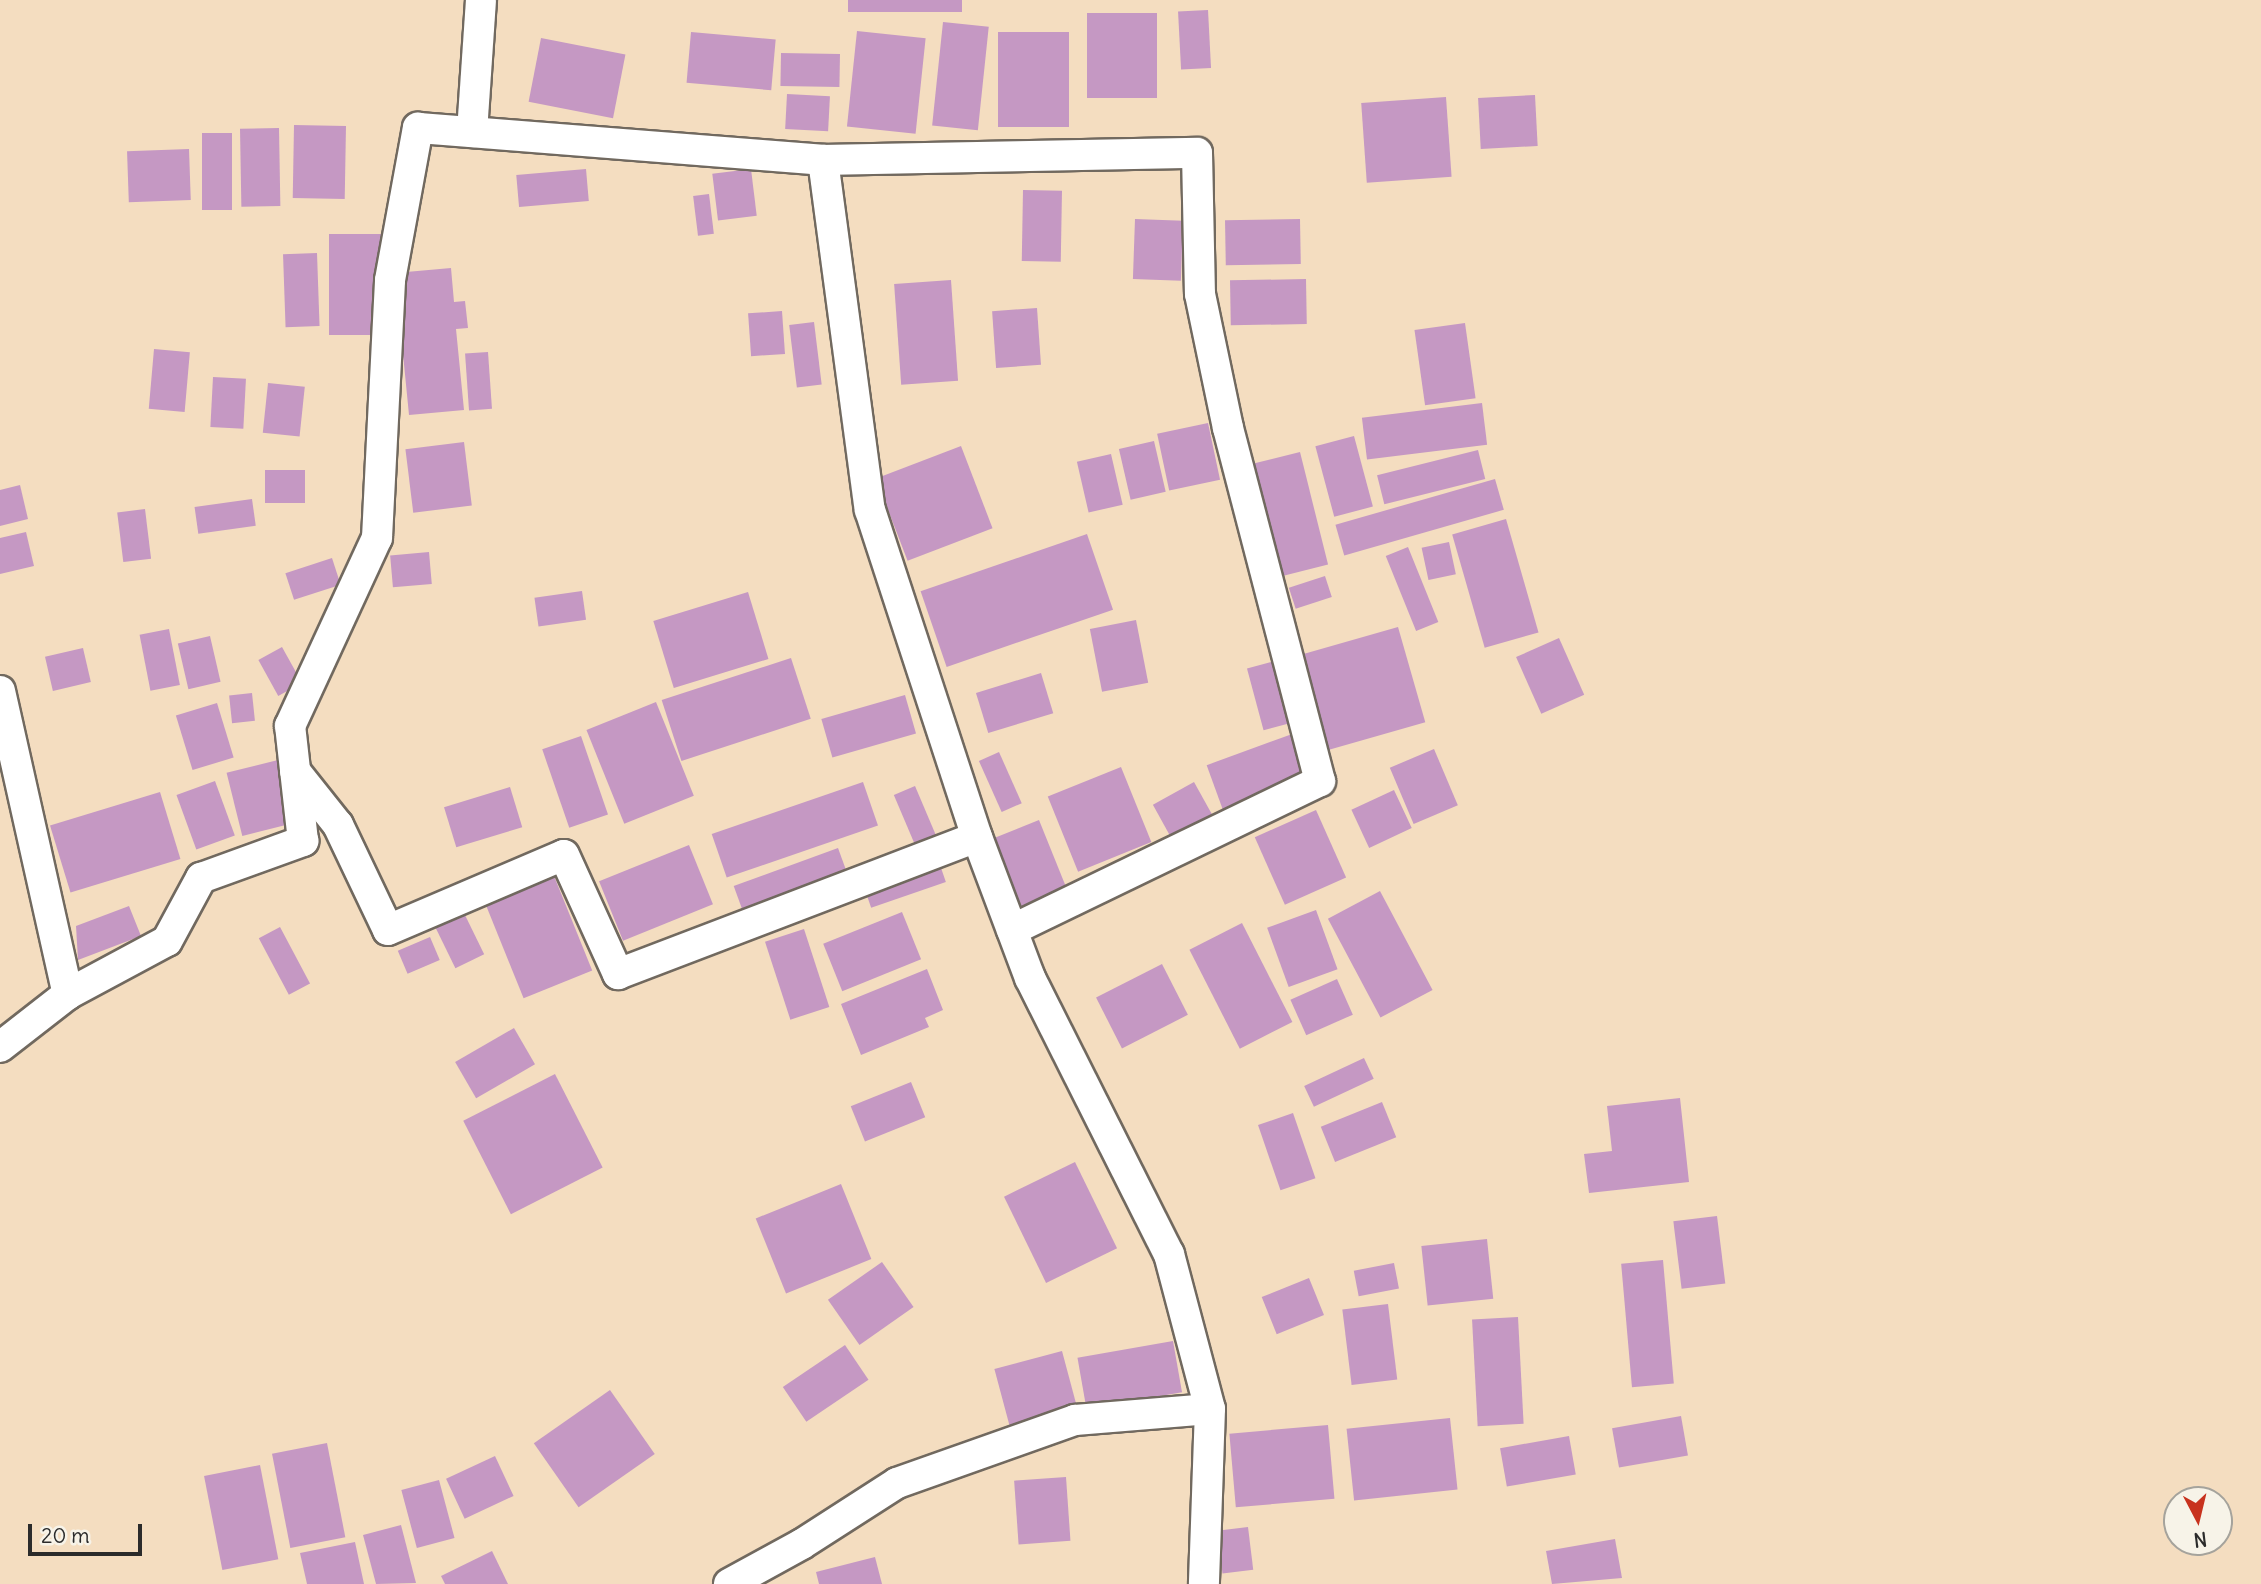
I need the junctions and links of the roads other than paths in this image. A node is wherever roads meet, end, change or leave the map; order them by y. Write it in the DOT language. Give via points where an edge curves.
graph roads {
  1 [pos="481,0"];
  2 [pos="472,132"];
  3 [pos="823,160"];
  4 [pos="0,691"];
  5 [pos="295,771"];
  6 [pos="977,837"];
  7 [pos="1012,930"];
  8 [pos="68,994"];
  9 [pos="0,1047"];
  10 [pos="1210,1409"];
  11 [pos="729,1584"];
  12 [pos="1204,1584"];
  1 -- 2 [label="street"];
  2 -- 3 [label="street"];
  2 -- 5 [label="street" via="418,128 390,279 377,538 290,726"];
  3 -- 6 [label="street" via="870,510"];
  3 -- 7 [label="street" via="1197,153 1200,294 1228,428 1320,781"];
  4 -- 8 [label="street"];
  5 -- 6 [label="street" via="338,825 388,930 564,855 618,974"];
  5 -- 8 [label="street" via="303,841 201,878 167,941"];
  6 -- 7 [label="street"];
  7 -- 10 [label="street" via="1030,978 1169,1254"];
  8 -- 9 [label="street"];
  10 -- 11 [label="street" via="1075,1420 897,1483"];
  10 -- 12 [label="street"];
}
